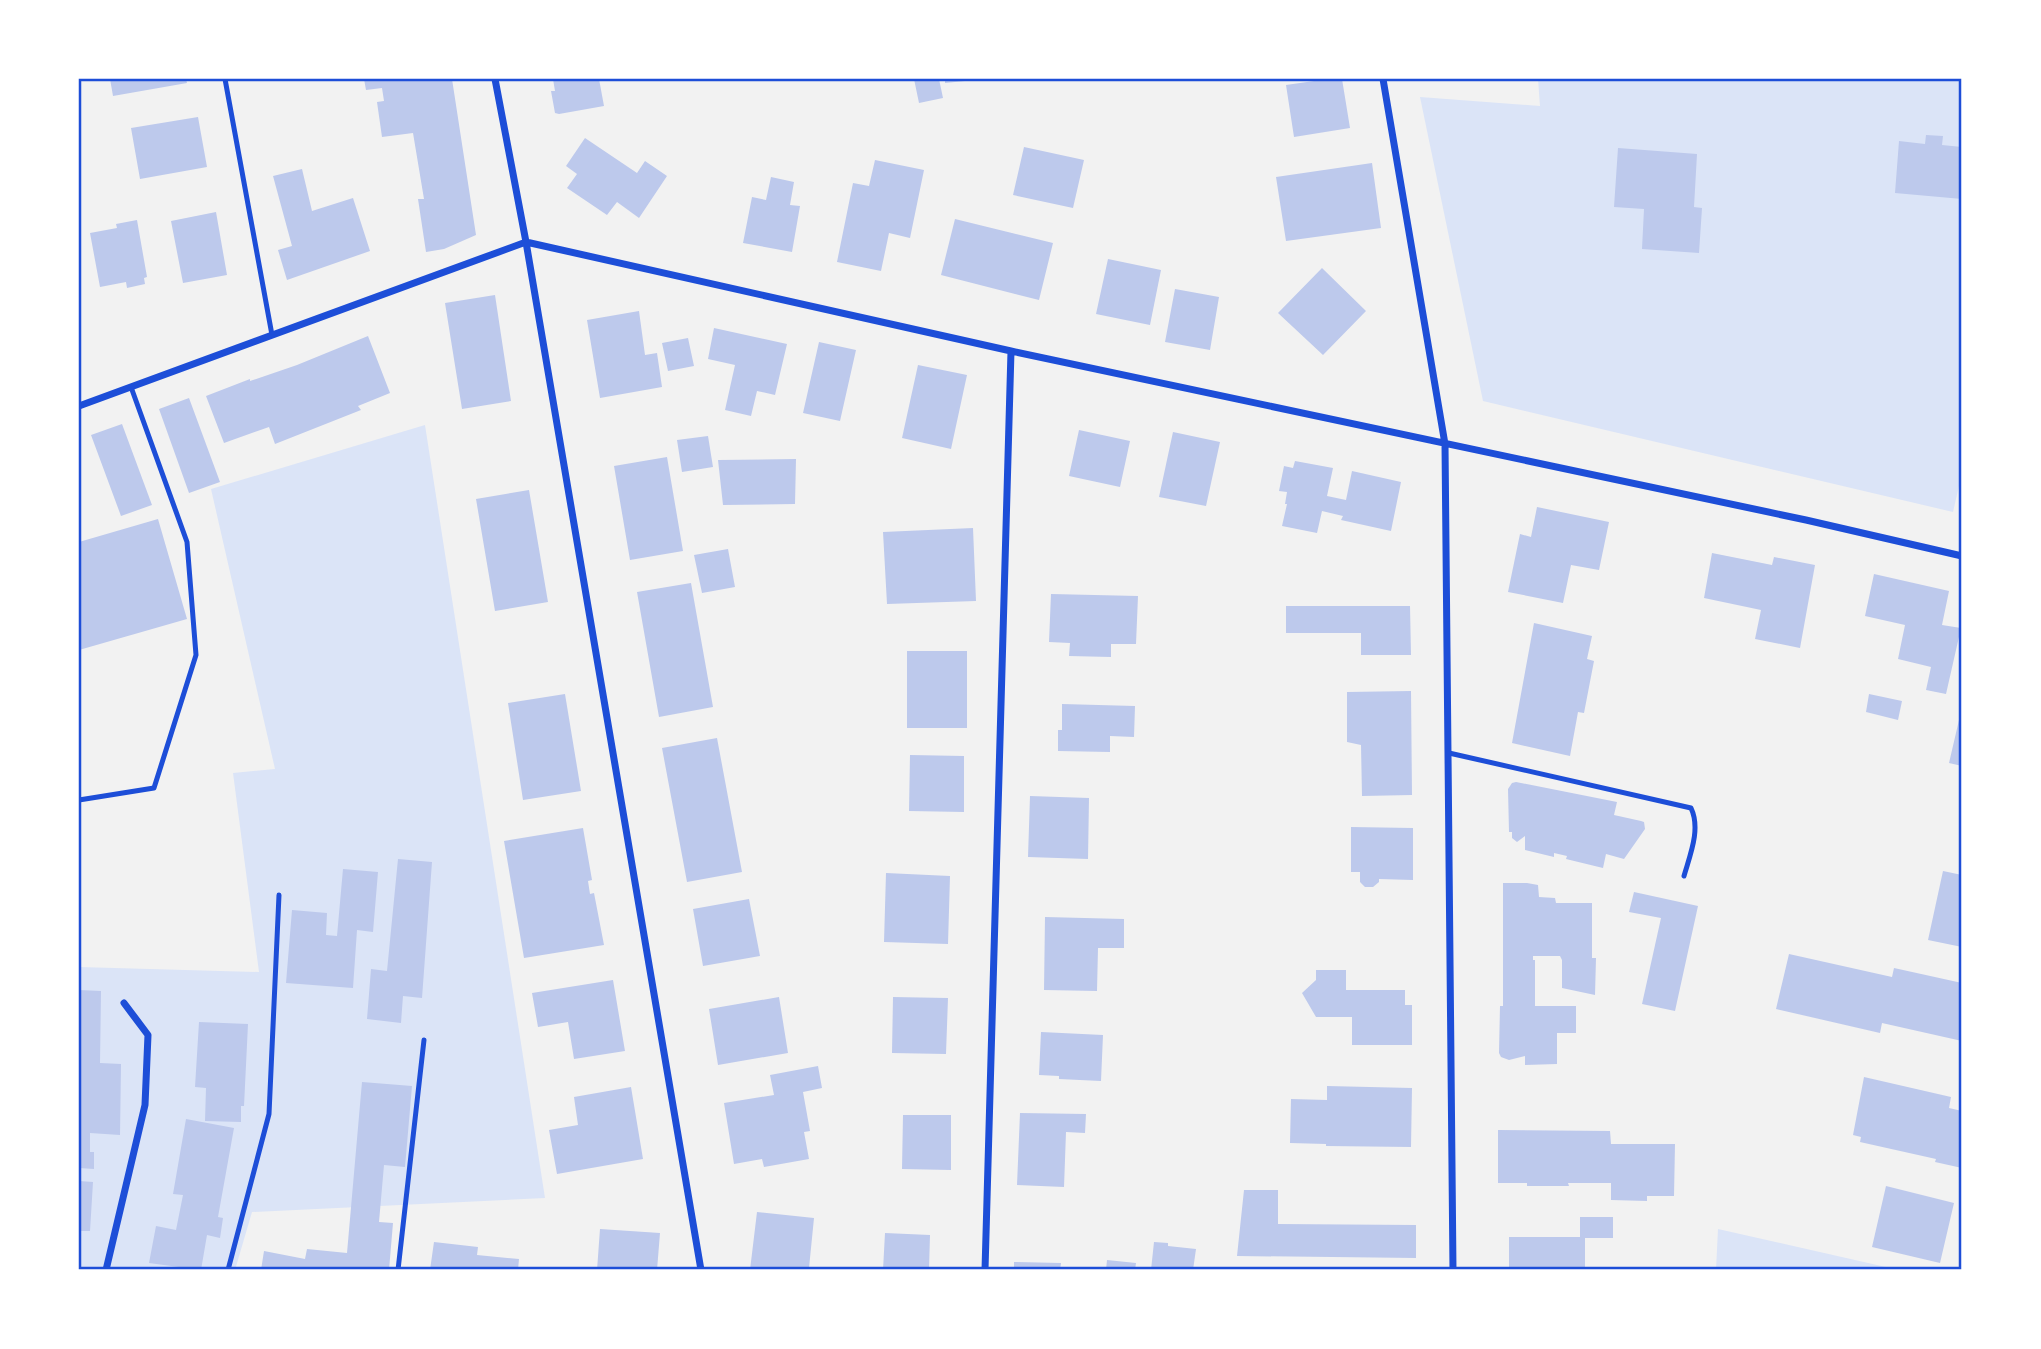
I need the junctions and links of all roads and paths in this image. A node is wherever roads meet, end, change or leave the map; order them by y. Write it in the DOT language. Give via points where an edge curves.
graph roads {
  1 [pos="225,79"];
  2 [pos="495,79"];
  3 [pos="1383,79"];
  4 [pos="526,242"];
  5 [pos="272,335"];
  6 [pos="1011,351"];
  7 [pos="131,387"];
  8 [pos="79,406"];
  9 [pos="1446,444"];
  10 [pos="1962,555"];
  11 [pos="1449,753"];
  12 [pos="79,800"];
  13 [pos="1684,876"];
  14 [pos="279,895"];
  15 [pos="124,1003"];
  16 [pos="424,1040"];
  17 [pos="106,1270"];
  18 [pos="228,1270"];
  19 [pos="398,1270"];
  20 [pos="701,1270"];
  21 [pos="985,1270"];
  22 [pos="1453,1270"];
  1 -- 5 [label="lane"];
  2 -- 4 [label="street"];
  3 -- 9 [label="street"];
  4 -- 5 [label="street"];
  4 -- 6 [label="street"];
  4 -- 20 [label="street"];
  5 -- 7 [label="street"];
  6 -- 9 [label="street"];
  6 -- 21 [label="street"];
  7 -- 8 [label="street"];
  7 -- 12 [label="lane" via="187,542 196,655 155,788"];
  9 -- 10 [label="street"];
  9 -- 11 [label="street"];
  11 -- 13 [label="lane" via="1691,808 1696,829"];
  11 -- 22 [label="street"];
  14 -- 18 [label="lane" via="269,1114"];
  15 -- 17 [label="street" via="149,1035 145,1105"];
  16 -- 19 [label="lane"];
}
